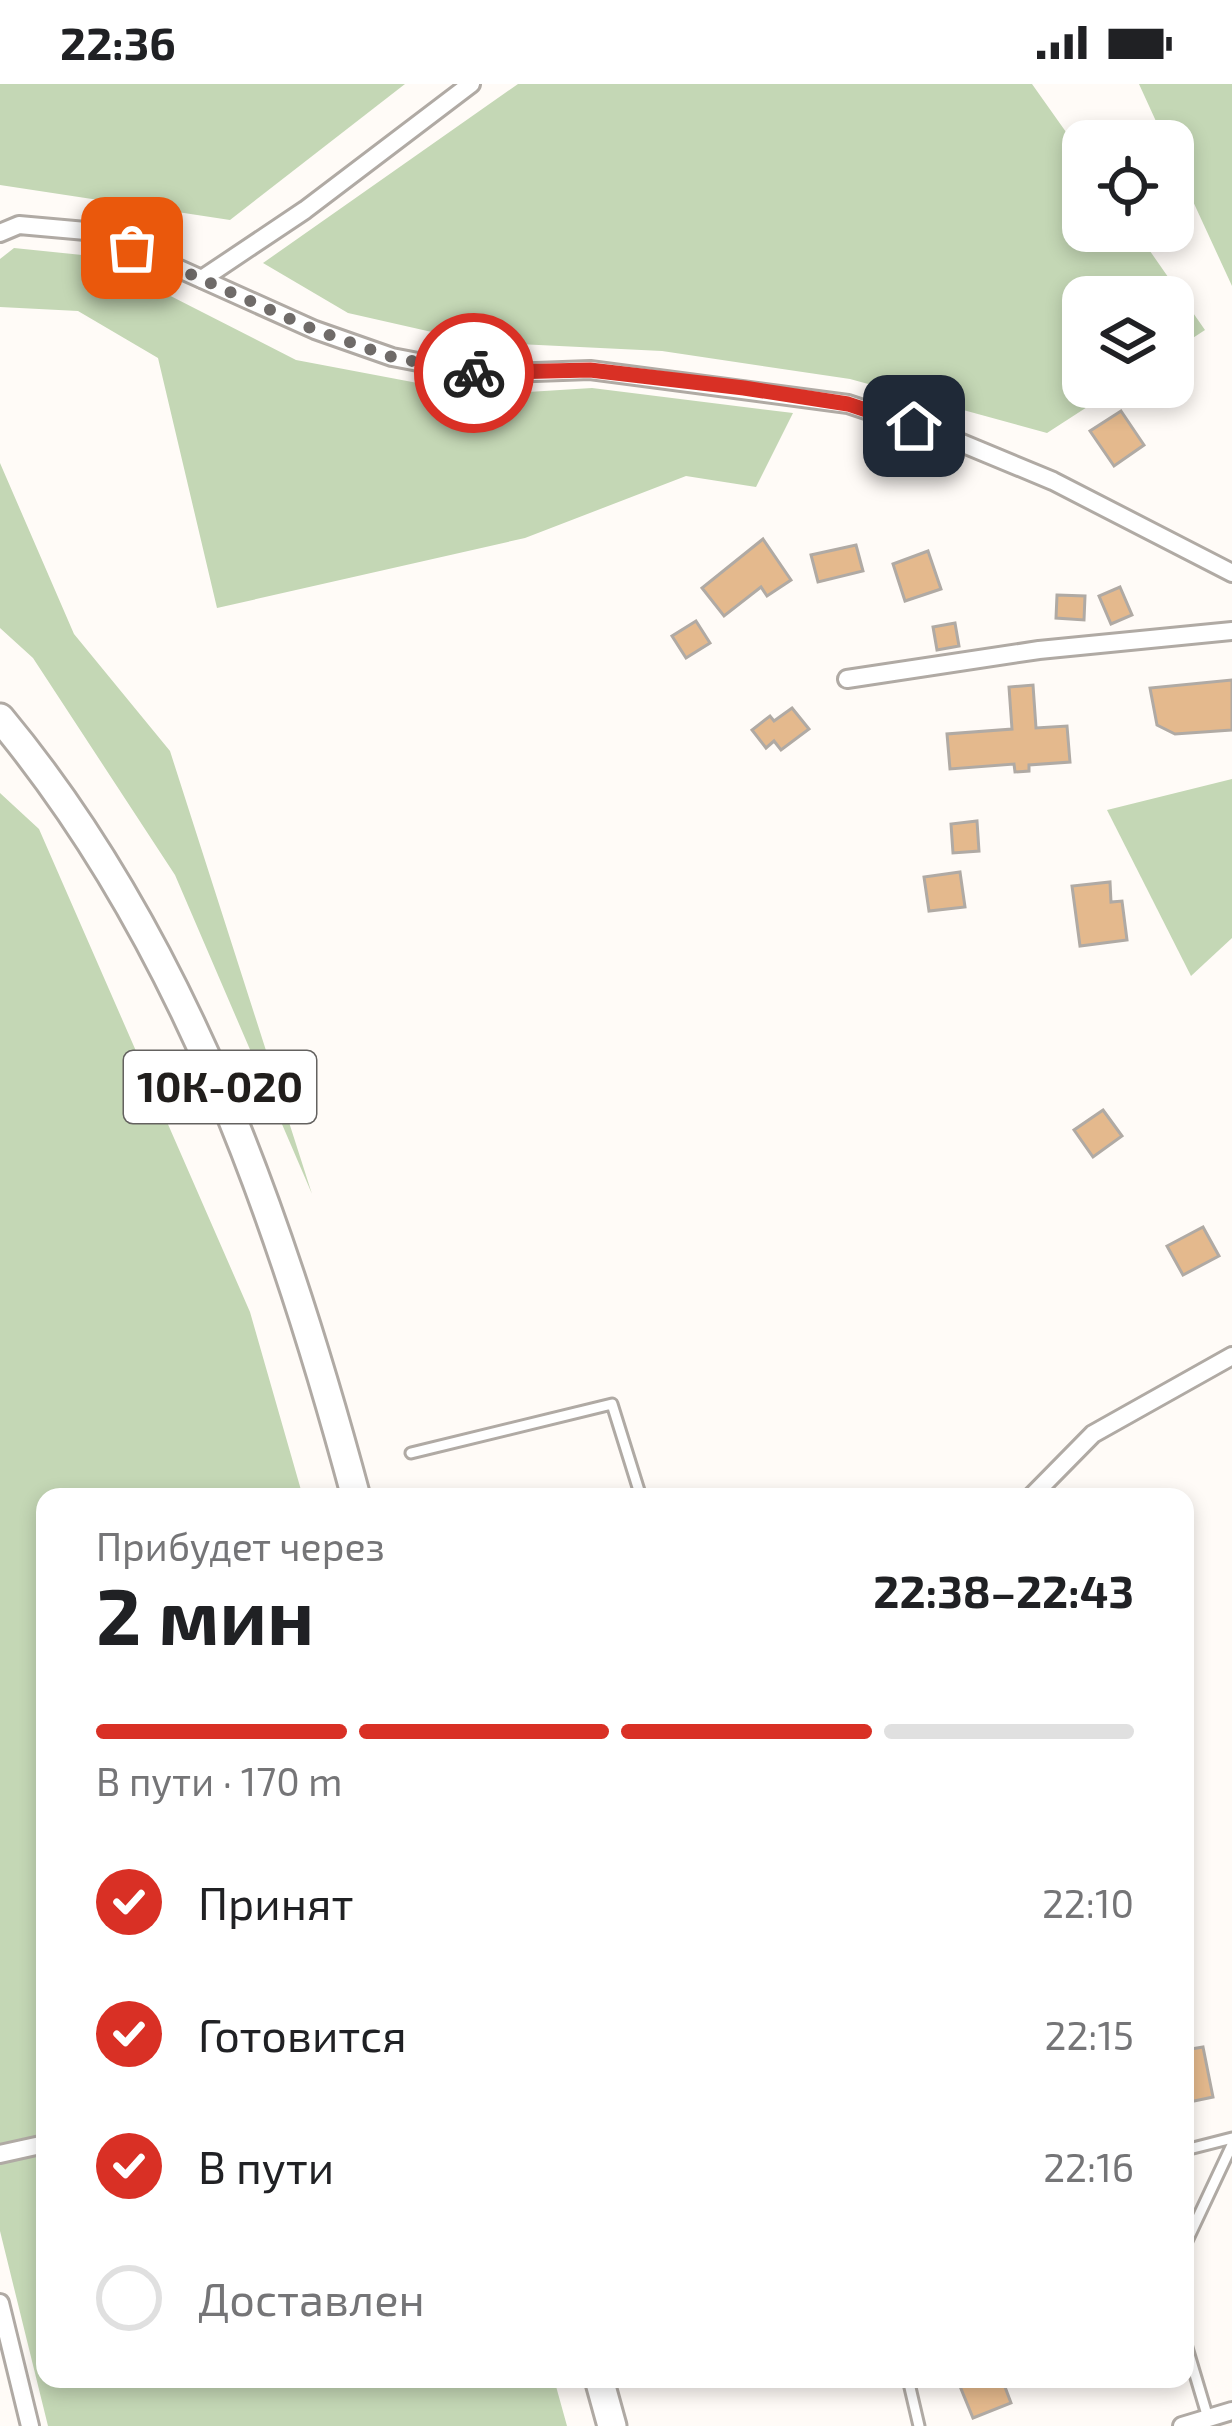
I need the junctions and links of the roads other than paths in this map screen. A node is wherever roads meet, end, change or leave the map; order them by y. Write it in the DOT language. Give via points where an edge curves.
graph roads {
  1 [pos="471,84"];
  2 [pos="0,233"];
  3 [pos="202,279"];
  4 [pos="1232,573"];
  5 [pos="1232,631"];
  6 [pos="847,679"];
  7 [pos="0,718"];
  8 [pos="1232,1356"];
  9 [pos="412,1453"];
  10 [pos="354,1488"];
  11 [pos="638,1488"];
  12 [pos="1040,1488"];
  13 [pos="1232,2141"];
  14 [pos="36,2146"];
  15 [pos="1194,2148"];
  16 [pos="0,2154"];
  17 [pos="1194,2225"];
  18 [pos="0,2302"];
  19 [pos="1194,2371"];
  20 [pos="601,2388"];
  21 [pos="910,2388"];
  22 [pos="1232,2411"];
  23 [pos="1208,2418"];
  24 [pos="30,2426"];
  25 [pos="612,2426"];
  26 [pos="919,2426"];
  27 [pos="1182,2426"];
  1 -- 3 [label="street"];
  2 -- 3 [label="street" via="19,225 97,232"];
  3 -- 4 [label="street" via="392,357 481,374 590,370 848,404 1053,481"];
  5 -- 6 [label="street"];
  7 -- 10 [label="main road, 10К-020" via="94,843 211,1061 318,1354"];
  8 -- 12 [label="street" via="1093,1434"];
  9 -- 11 [label="lane" via="612,1404"];
  13 -- 15 [label="lane"];
  13 -- 17 [label="lane"];
  14 -- 16 [label="street"];
  18 -- 24 [label="street"];
  19 -- 23 [label="lane"];
  20 -- 25 [label="main road"];
  21 -- 26 [label="lane"];
  22 -- 23 [label="street"];
  23 -- 27 [label="street"];
}
